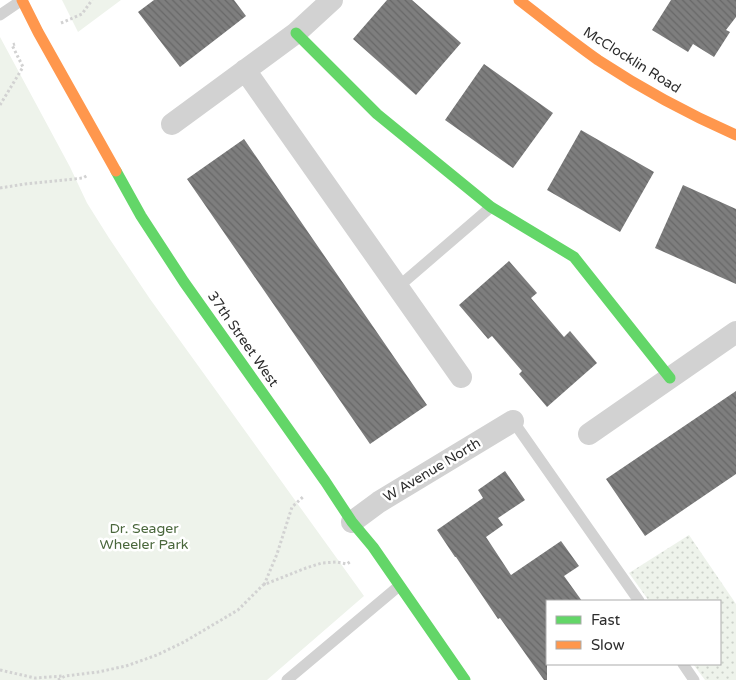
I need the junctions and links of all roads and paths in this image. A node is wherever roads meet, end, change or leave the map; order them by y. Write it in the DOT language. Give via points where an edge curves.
graph roads {
  1 [pos="22,0"];
  2 [pos="92,0"];
  3 [pos="332,0"];
  4 [pos="519,0"];
  5 [pos="0,15"];
  6 [pos="38,32"];
  7 [pos="296,32"];
  8 [pos="245,70"];
  9 [pos="0,105"];
  10 [pos="172,124"];
  11 [pos="736,136"];
  12 [pos="83,178"];
  13 [pos="0,188"];
  14 [pos="492,207"];
  15 [pos="398,287"];
  16 [pos="736,332"];
  17 [pos="461,377"];
  18 [pos="670,378"];
  19 [pos="513,421"];
  20 [pos="589,434"];
  21 [pos="325,481"];
  22 [pos="352,522"];
  23 [pos="373,548"];
  24 [pos="263,585"];
  25 [pos="398,586"];
  26 [pos="638,600"];
  27 [pos="683,665"];
  28 [pos="0,670"];
  29 [pos="64,676"];
  30 [pos="58,680"];
  31 [pos="286,680"];
  32 [pos="465,680"];
  33 [pos="694,680"];
  1 -- 5 [label="lane"];
  1 -- 6 [label="street, 37th Street West"];
  2 -- 6 [label="path" via="82,14"];
  3 -- 7 [label="street"];
  4 -- 11 [label="street, McClocklin Road" via="610,68"];
  6 -- 9 [label="path" via="12,45 23,66"];
  6 -- 21 [label="street, 37th Street West" via="141,216"];
  7 -- 8 [label="street"];
  7 -- 14 [label="street" via="377,114"];
  8 -- 10 [label="street"];
  8 -- 15 [label="street"];
  12 -- 13 [label="path"];
  14 -- 15 [label="lane"];
  14 -- 18 [label="street" via="574,257"];
  15 -- 17 [label="street"];
  16 -- 18 [label="street"];
  18 -- 20 [label="street"];
  19 -- 22 [label="street, W Avenue North" via="379,502"];
  19 -- 26 [label="lane"];
  21 -- 22 [label="street, 37th Street West"];
  21 -- 24 [label="path" via="292,508"];
  22 -- 23 [label="street, 37th Street West"];
  23 -- 24 [label="path" via="347,564 322,563"];
  23 -- 25 [label="street, 37th Street West"];
  24 -- 29 [label="path" via="238,610 157,655 117,668"];
  25 -- 31 [label="lane"];
  25 -- 32 [label="street, 37th Street West"];
  27 -- 33 [label="lane"];
  28 -- 29 [label="path" via="34,678"];
  29 -- 30 [label="path"];
}
